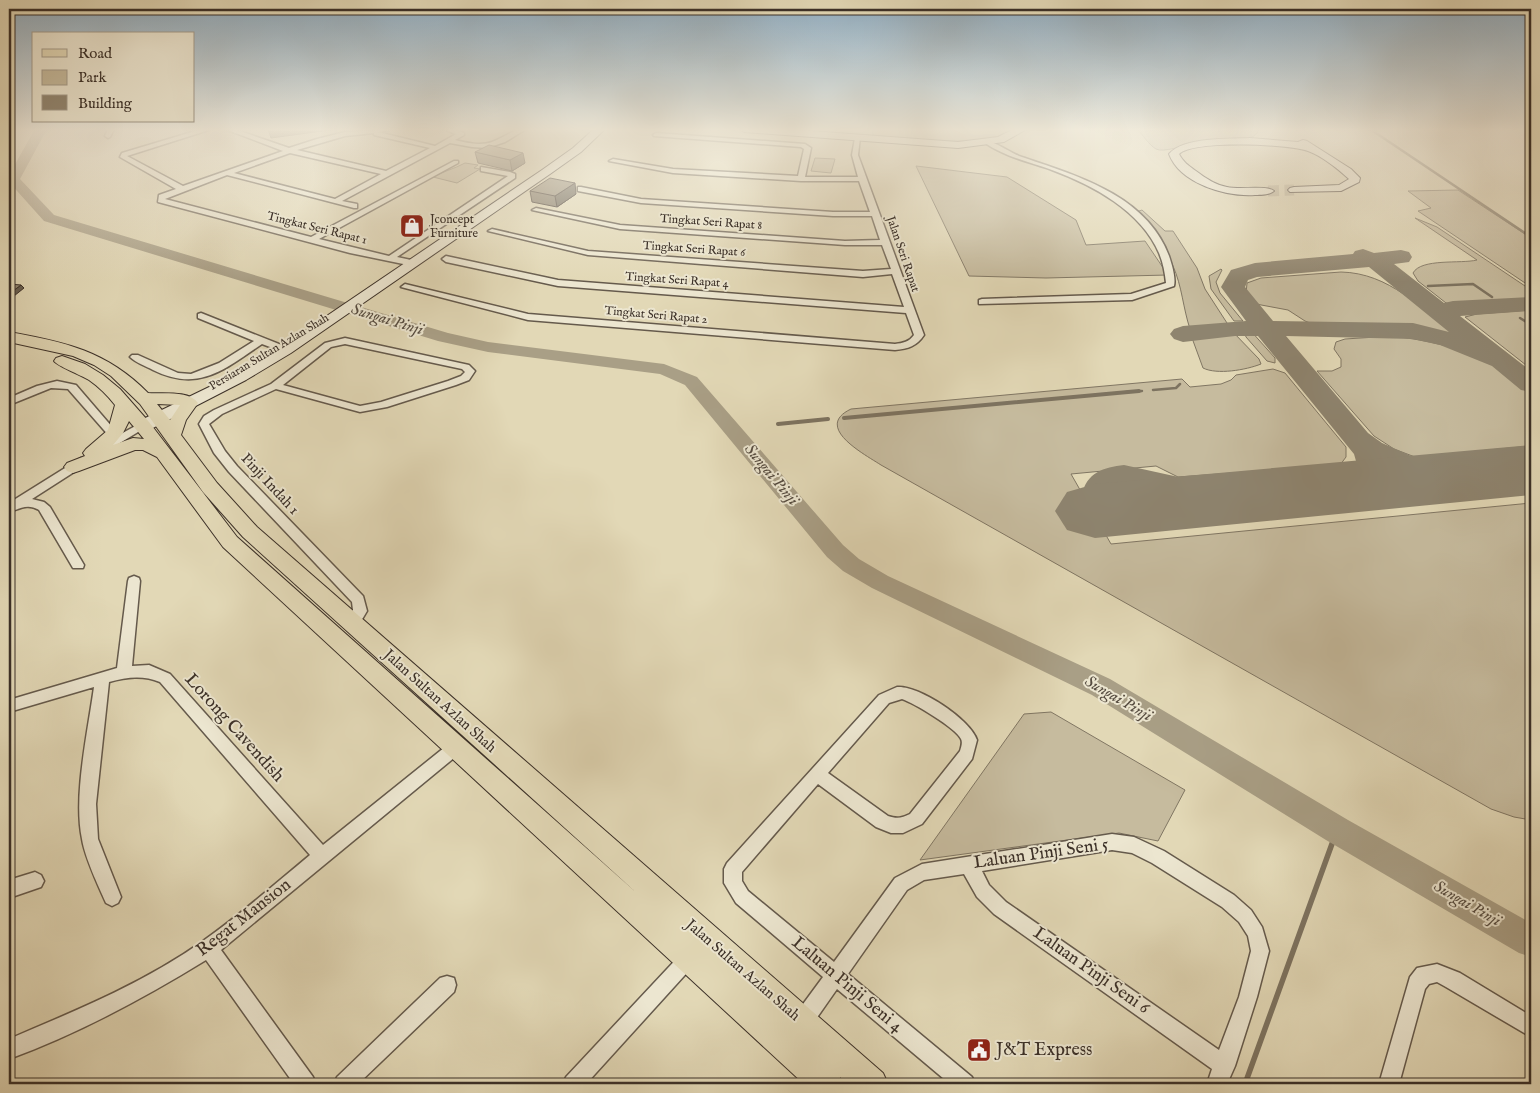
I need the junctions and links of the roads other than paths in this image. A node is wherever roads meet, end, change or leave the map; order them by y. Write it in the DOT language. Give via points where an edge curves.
graph roads {
  1 [pos="165,180"];
  2 [pos="207,180"];
  3 [pos="255,180"];
  4 [pos="376,180"];
  5 [pos="423,180"];
  6 [pos="506,180"];
  7 [pos="534,180"];
  8 [pos="862,180"];
  9 [pos="1080,180"];
  10 [pos="1200,180"];
  11 [pos="1354,180"];
  12 [pos="1292,188"];
  13 [pos="182,189"];
  14 [pos="581,189"];
  15 [pos="1265,190"];
  16 [pos="338,200"];
  17 [pos="354,206"];
  18 [pos="536,210"];
  19 [pos="876,214"];
  20 [pos="492,232"];
  21 [pos="312,240"];
  22 [pos="886,242"];
  23 [pos="390,258"];
  24 [pos="446,259"];
  25 [pos="411,262"];
  26 [pos="896,271"];
  27 [pos="404,287"];
  28 [pos="982,302"];
  29 [pos="910,310"];
  30 [pos="201,316"];
  31 [pos="9,337"];
  32 [pos="261,340"];
  33 [pos="908,345"];
  34 [pos="9,348"];
  35 [pos="283,349"];
  36 [pos="135,356"];
  37 [pos="275,386"];
  38 [pos="144,398"];
  39 [pos="9,402"];
  40 [pos="188,402"];
  41 [pos="124,404"];
  42 [pos="158,416"];
  43 [pos="143,426"];
  44 [pos="114,436"];
  45 [pos="167,445"];
  46 [pos="73,467"];
  47 [pos="11,501"];
  48 [pos="78,565"];
  49 [pos="134,581"];
  50 [pos="352,623"];
  51 [pos="124,672"];
  52 [pos="102,679"];
  53 [pos="9,706"];
  54 [pos="455,748"];
  55 [pos="817,774"];
  56 [pos="322,856"];
  57 [pos="969,865"];
  58 [pos="35,881"];
  59 [pos="9,890"];
  60 [pos="112,897"];
  61 [pos="209,948"];
  62 [pos="688,959"];
  63 [pos="835,975"];
  64 [pos="447,985"];
  65 [pos="802,1022"];
  66 [pos="1531,1027"];
  67 [pos="9,1049"];
  68 [pos="1225,1066"];
  69 [pos="306,1084"];
  70 [pos="344,1084"];
  71 [pos="573,1084"];
  72 [pos="827,1084"];
  73 [pos="851,1084"];
  74 [pos="872,1084"];
  75 [pos="966,1084"];
  76 [pos="1217,1084"];
  77 [pos="1389,1084"];
  1 -- 13 [label="street"];
  2 -- 13 [label="street"];
  3 -- 16 [label="street"];
  4 -- 16 [label="street"];
  5 -- 21 [label="street"];
  6 -- 23 [label="street"];
  7 -- 25 [label="street, Persiaran Sultan Azlan Shah"];
  8 -- 19 [label="street, Jalan Seri Rapat"];
  9 -- 28 [label="street" via="1130,211 1156,239 1164,253 1171,284 1132,297"];
  10 -- 15 [label="street" via="1217,189 1243,194"];
  11 -- 12 [label="street" via="1346,187"];
  13 -- 21 [label="street, Tingkat Seri Rapat 1" via="162,197 162,201"];
  14 -- 19 [label="street" via="641,201"];
  16 -- 17 [label="street"];
  18 -- 22 [label="street, Tingkat Seri Rapat 8" via="605,226"];
  19 -- 22 [label="street, Jalan Seri Rapat"];
  20 -- 26 [label="street, Tingkat Seri Rapat 6" via="588,254 863,274"];
  21 -- 23 [label="street, Tingkat Seri Rapat 1"];
  22 -- 26 [label="street, Jalan Seri Rapat"];
  23 -- 25 [label="street, Tingkat Seri Rapat 1"];
  24 -- 29 [label="street, Tingkat Seri Rapat 4" via="558,283"];
  25 -- 35 [label="street, Persiaran Sultan Azlan Shah"];
  26 -- 29 [label="street, Jalan Seri Rapat"];
  27 -- 33 [label="street, Tingkat Seri Rapat 2" via="528,317 895,347"];
  29 -- 33 [label="street, Jalan Seri Rapat" via="919,335"];
  30 -- 32 [label="street"];
  31 -- 38 [label="main road, Jalan Sultan Azlan Shah" via="65,349 99,361 119,374"];
  32 -- 35 [label="street"];
  32 -- 36 [label="street" via="211,371 188,378 179,377"];
  34 -- 41 [label="main road, Jalan Sultan Azlan Shah" via="79,367 97,378"];
  35 -- 40 [label="street, Persiaran Sultan Azlan Shah" via="241,377"];
  37 -- 37 [label="street" via="328,345 345,341 465,367 470,371 465,378 452,383 360,409"];
  37 -- 50 [label="street, Pinji Indah 1" via="208,418 204,424 233,469 358,600 360,611"];
  38 -- 40 [label="main road"];
  38 -- 42 [label="main road, Jalan Sultan Azlan Shah"];
  39 -- 44 [label="street" via="46,387 66,384"];
  40 -- 42 [label="street, Persiaran Sultan Azlan Shah"];
  40 -- 45 [label="main road"];
  41 -- 43 [label="main road, Jalan Sultan Azlan Shah"];
  41 -- 44 [label="main road" via="120,426"];
  42 -- 43 [label="street, Persiaran Sultan Azlan Shah"];
  42 -- 45 [label="main road, Jalan Sultan Azlan Shah"];
  43 -- 45 [label="main road, Jalan Sultan Azlan Shah"];
  43 -- 46 [label="street"];
  44 -- 46 [label="main road"];
  45 -- 46 [label="main road" via="133,444"];
  45 -- 50 [label="main road, Jalan Sultan Azlan Shah" via="250,532"];
  45 -- 54 [label="main road, Jalan Sultan Azlan Shah" via="230,542"];
  46 -- 47 [label="street"];
  47 -- 48 [label="street" via="41,505"];
  49 -- 51 [label="street"];
  50 -- 65 [label="main road, Jalan Sultan Azlan Shah"];
  51 -- 52 [label="street, Lorong Cavendish"];
  51 -- 56 [label="street, Lorong Cavendish" via="148,672 165,678"];
  52 -- 53 [label="street, Lorong Cavendish"];
  52 -- 60 [label="street" via="88,804 90,839"];
  54 -- 56 [label="street, Regat Mansion"];
  54 -- 62 [label="main road, Jalan Sultan Azlan Shah"];
  55 -- 55 [label="street" via="884,699 893,694 904,693 914,697 968,735 970,745 967,754 921,813 906,826 894,827 882,822"];
  55 -- 63 [label="street, Laluan Pinji Seni 4" via="743,856 733,869 733,883 742,897"];
  56 -- 61 [label="street, Regat Mansion"];
  57 -- 63 [label="street, Laluan Pinji Seni 5" via="922,872 901,884"];
  57 -- 68 [label="street, Laluan Pinji Seni 6" via="983,892 1000,908"];
  57 -- 68 [label="street, Laluan Pinji Seni 5" via="1112,842 1134,845 1158,856 1228,900 1245,916 1256,933 1260,951"];
  58 -- 59 [label="street"];
  61 -- 67 [label="street, Regat Mansion" via="147,986"];
  61 -- 69 [label="street"];
  62 -- 71 [label="street"];
  62 -- 72 [label="main road, Jalan Sultan Azlan Shah"];
  63 -- 65 [label="street, Laluan Pinji Seni 5"];
  63 -- 75 [label="street, Laluan Pinji Seni 4"];
  64 -- 70 [label="street"];
  65 -- 73 [label="main road" via="804,1038 813,1051"];
  65 -- 74 [label="main road, Jalan Sultan Azlan Shah"];
  66 -- 77 [label="street" via="1453,980 1437,973 1424,975 1416,984"];
  68 -- 76 [label="street, Laluan Pinji Seni 5"];
}
